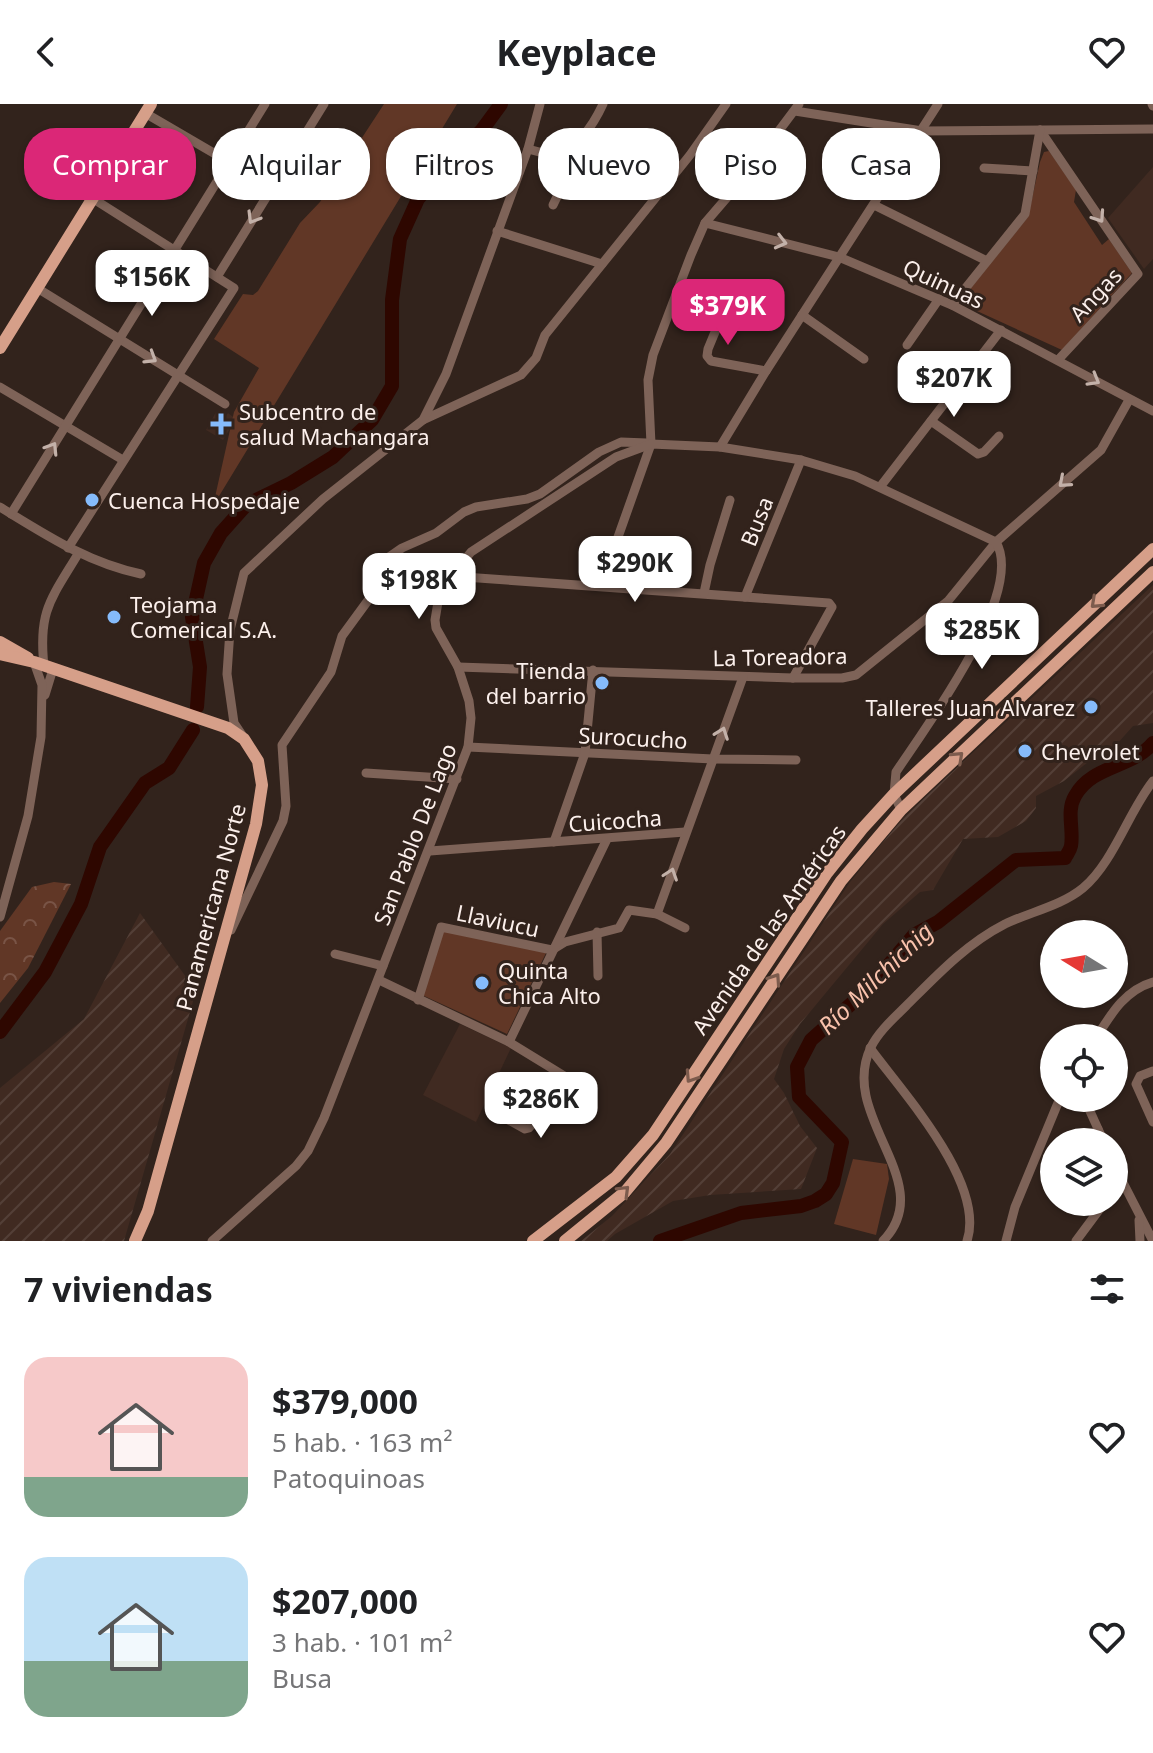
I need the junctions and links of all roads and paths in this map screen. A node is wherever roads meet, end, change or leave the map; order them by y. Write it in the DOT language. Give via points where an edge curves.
graph roads {
  1 [pos="265,104"];
  2 [pos="324,104"];
  3 [pos="540,104"];
  4 [pos="603,104"];
  5 [pos="726,104"];
  6 [pos="938,104"];
  7 [pos="148,108"];
  8 [pos="797,108"];
  9 [pos="136,128"];
  10 [pos="250,128"];
  11 [pos="309,128"];
  12 [pos="590,128"];
  13 [pos="906,128"];
  14 [pos="924,128"];
  15 [pos="1153,129"];
  16 [pos="1040,130"];
  17 [pos="940,131"];
  18 [pos="212,149"];
  19 [pos="528,149"];
  20 [pos="538,152"];
  21 [pos="984,168"];
  22 [pos="1033,171"];
  23 [pos="212,190"];
  24 [pos="91,200"];
  25 [pos="95,200"];
  26 [pos="264,200"];
  27 [pos="555,200"];
  28 [pos="877,200"];
  29 [pos="553,205"];
  30 [pos="874,205"];
  31 [pos="705,223"];
  32 [pos="497,231"];
  33 [pos="174,250"];
  34 [pos="839,257"];
  35 [pos="987,261"];
  36 [pos="602,264"];
  37 [pos="217,277"];
  38 [pos="37,288"];
  39 [pos="939,299"];
  40 [pos="727,303"];
  41 [pos="952,305"];
  42 [pos="802,315"];
  43 [pos="1001,330"];
  44 [pos="120,338"];
  45 [pos="907,345"];
  46 [pos="0,348"];
  47 [pos="864,359"];
  48 [pos="1058,360"];
  49 [pos="766,371"];
  50 [pos="179,375"];
  51 [pos="0,387"];
  52 [pos="1129,400"];
  53 [pos="225,404"];
  54 [pos="1153,411"];
  55 [pos="423,420"];
  56 [pos="931,421"];
  57 [pos="66,425"];
  58 [pos="999,436"];
  59 [pos="651,444"];
  60 [pos="720,447"];
  61 [pos="123,460"];
  62 [pos="801,460"];
  63 [pos="880,487"];
  64 [pos="730,500"];
  65 [pos="0,507"];
  66 [pos="11,514"];
  67 [pos="996,542"];
  68 [pos="68,548"];
  69 [pos="1153,549"];
  70 [pos="78,554"];
  71 [pos="1153,572"];
  72 [pos="141,574"];
  73 [pos="450,576"];
  74 [pos="601,585"];
  75 [pos="704,593"];
  76 [pos="745,597"];
  77 [pos="0,642"];
  78 [pos="0,654"];
  79 [pos="44,665"];
  80 [pos="458,667"];
  81 [pos="593,670"];
  82 [pos="743,677"];
  83 [pos="793,678"];
  84 [pos="43,702"];
  85 [pos="244,739"];
  86 [pos="468,747"];
  87 [pos="585,753"];
  88 [pos="713,759"];
  89 [pos="796,760"];
  90 [pos="366,773"];
  91 [pos="457,779"];
  92 [pos="1153,781"];
  93 [pos="894,794"];
  94 [pos="901,810"];
  95 [pos="685,832"];
  96 [pos="607,839"];
  97 [pos="554,842"];
  98 [pos="430,851"];
  99 [pos="657,914"];
  100 [pos="0,917"];
  101 [pos="685,928"];
  102 [pos="597,932"];
  103 [pos="552,950"];
  104 [pos="335,954"];
  105 [pos="217,959"];
  106 [pos="383,966"];
  107 [pos="598,976"];
  108 [pos="379,980"];
  109 [pos="1153,982"];
  110 [pos="418,1000"];
  111 [pos="1106,1024"];
  112 [pos="509,1042"];
  113 [pos="870,1048"];
  114 [pos="1153,1071"];
  115 [pos="492,1111"];
  116 [pos="1054,1112"];
  117 [pos="1153,1122"];
  118 [pos="1128,1198"];
  119 [pos="148,1211"];
  120 [pos="1138,1214"];
  121 [pos="1095,1216"];
  122 [pos="135,1241"];
  123 [pos="146,1241"];
  124 [pos="212,1241"];
  125 [pos="533,1241"];
  126 [pos="565,1241"];
  127 [pos="883,1241"];
  128 [pos="967,1241"];
  129 [pos="1006,1241"];
  130 [pos="1076,1241"];
  131 [pos="1140,1241"];
  132 [pos="1153,1241"];
  1 -- 10 [label="street"];
  2 -- 11 [label="street"];
  3 -- 19 [label="street"];
  4 -- 12 [label="street"];
  5 -- 36 [label="street"];
  6 -- 14 [label="street"];
  7 -- 9 [label="main road"];
  7 -- 18 [label="street"];
  8 -- 13 [label="street"];
  8 -- 31 [label="street"];
  15 -- 16 [label="street"];
  16 -- 17 [label="street"];
  16 -- 22 [label="street"];
  16 -- 48 [label="street, Angas, one-way" via="1138,274"];
  19 -- 20 [label="street"];
  19 -- 32 [label="street"];
  21 -- 22 [label="street"];
  22 -- 35 [label="street" via="1025,214"];
  23 -- 33 [label="street"];
  24 -- 38 [label="main road"];
  25 -- 33 [label="street"];
  26 -- 37 [label="street, one-way"];
  27 -- 29 [label="street"];
  28 -- 30 [label="street"];
  30 -- 34 [label="street"];
  30 -- 35 [label="street"];
  31 -- 34 [label="street, Quinuas, one-way"];
  31 -- 59 [label="street" via="653,355 648,380"];
  32 -- 36 [label="street"];
  32 -- 55 [label="street" via="446,374"];
  33 -- 37 [label="street"];
  33 -- 44 [label="street"];
  34 -- 39 [label="street, Quinuas"];
  34 -- 42 [label="street"];
  35 -- 41 [label="street"];
  36 -- 55 [label="street" via="545,335 536,358 521,375"];
  37 -- 50 [label="street" via="234,288"];
  38 -- 44 [label="street"];
  38 -- 46 [label="main road"];
  39 -- 41 [label="street, Quinuas"];
  39 -- 45 [label="street"];
  40 -- 49 [label="street" via="707,356"];
  41 -- 43 [label="street, Quinuas"];
  42 -- 47 [label="street"];
  42 -- 49 [label="street"];
  43 -- 48 [label="street, Quinuas"];
  43 -- 56 [label="street"];
  44 -- 50 [label="street, one-way"];
  44 -- 57 [label="street"];
  48 -- 52 [label="street, Quinuas, one-way"];
  49 -- 60 [label="street"];
  50 -- 53 [label="street"];
  50 -- 61 [label="street"];
  51 -- 57 [label="street"];
  52 -- 54 [label="street, Quinuas"];
  52 -- 67 [label="street, La Toreadora, one-way" via="1101,450"];
  55 -- 85 [label="street" via="323,499 244,573 230,630 227,674 234,723"];
  56 -- 58 [label="street" via="978,454"];
  56 -- 63 [label="street"];
  57 -- 61 [label="street"];
  66 -- 57 [label="street, one-way"];
  59 -- 60 [label="street, San Pablo De Lago"];
  59 -- 73 [label="street, San Pablo De Lago" via="616,457 471,552"];
  59 -- 74 [label="street"];
  59 -- 105 [label="street" via="621,442 540,494 464,512 389,557 372,595 342,636 331,672 282,745 283,821"];
  60 -- 62 [label="street, San Pablo De Lago"];
  61 -- 68 [label="street"];
  62 -- 63 [label="street, San Pablo De Lago"];
  62 -- 76 [label="street, Busa"];
  63 -- 67 [label="street, San Pablo De Lago"];
  64 -- 75 [label="street"];
  65 -- 66 [label="street"];
  66 -- 68 [label="street"];
  67 -- 83 [label="street, La Toreadora" via="948,601 871,665 842,678"];
  67 -- 93 [label="street" via="1001,559 998,583 984,633 896,772"];
  68 -- 70 [label="street"];
  69 -- 93 [label="main road, Avenida de las Américas, one-way"];
  70 -- 72 [label="street"];
  70 -- 79 [label="street" via="46,608"];
  94 -- 71 [label="main road, Avenida de las Américas, one-way"];
  73 -- 74 [label="street"];
  73 -- 80 [label="street, San Pablo De Lago" via="435,620"];
  74 -- 75 [label="street"];
  75 -- 76 [label="street"];
  76 -- 83 [label="street" via="831,606"];
  77 -- 79 [label="main road"];
  78 -- 79 [label="main road"];
  79 -- 84 [label="street"];
  79 -- 84 [label="street"];
  79 -- 85 [label="main road" via="215,721"];
  80 -- 81 [label="street, La Toreadora"];
  80 -- 86 [label="street, San Pablo De Lago" via="469,701"];
  81 -- 82 [label="street, La Toreadora"];
  81 -- 87 [label="street"];
  82 -- 83 [label="street, La Toreadora"];
  88 -- 82 [label="street, Cuicocha, one-way"];
  84 -- 100 [label="street" via="28,816"];
  85 -- 105 [label="main road, Panamericana Norte" via="258,761 262,785"];
  86 -- 87 [label="street, Surocucho"];
  86 -- 91 [label="street, San Pablo De Lago"];
  87 -- 88 [label="street, Surocucho"];
  87 -- 97 [label="street"];
  88 -- 89 [label="street, Surocucho"];
  88 -- 95 [label="street, Cuicocha"];
  90 -- 91 [label="street"];
  91 -- 98 [label="street, San Pablo De Lago"];
  92 -- 113 [label="street" via="1082,889 1007,923 965,950"];
  93 -- 94 [label="street"];
  93 -- 125 [label="main road, Avenida de las Américas, one-way" via="827,873 653,1135 616,1177"];
  126 -- 94 [label="main road, Avenida de las Américas, one-way" via="625,1192 666,1143 841,881"];
  95 -- 96 [label="street, Cuicocha"];
  99 -- 95 [label="street, one-way"];
  96 -- 97 [label="street, Cuicocha"];
  96 -- 103 [label="street"];
  97 -- 98 [label="street, Cuicocha"];
  98 -- 106 [label="street, San Pablo De Lago"];
  99 -- 101 [label="street"];
  99 -- 102 [label="street, Llaviucu" via="629,910 619,928"];
  102 -- 103 [label="street, Llaviucu"];
  102 -- 107 [label="street"];
  103 -- 110 [label="street, Llaviucu" via="441,927"];
  103 -- 112 [label="street"];
  104 -- 106 [label="street"];
  105 -- 119 [label="main road, Panamericana Norte"];
  106 -- 108 [label="street, San Pablo De Lago"];
  108 -- 110 [label="street"];
  108 -- 124 [label="street, San Pablo De Lago" via="308,1151"];
  109 -- 111 [label="street" via="1125,997"];
  110 -- 112 [label="street"];
  112 -- 115 [label="street" via="567,1081 529,1128"];
  113 -- 127 [label="street" via="863,1094 901,1190 899,1219"];
  113 -- 128 [label="street" via="958,1171 972,1217"];
  114 -- 117 [label="street" via="1136,1084"];
  116 -- 129 [label="street"];
  118 -- 120 [label="street"];
  119 -- 122 [label="main road, Panamericana Norte"];
  119 -- 123 [label="main road, Panamericana Norte"];
  120 -- 131 [label="street"];
  120 -- 132 [label="street"];
  121 -- 130 [label="street"];
}
